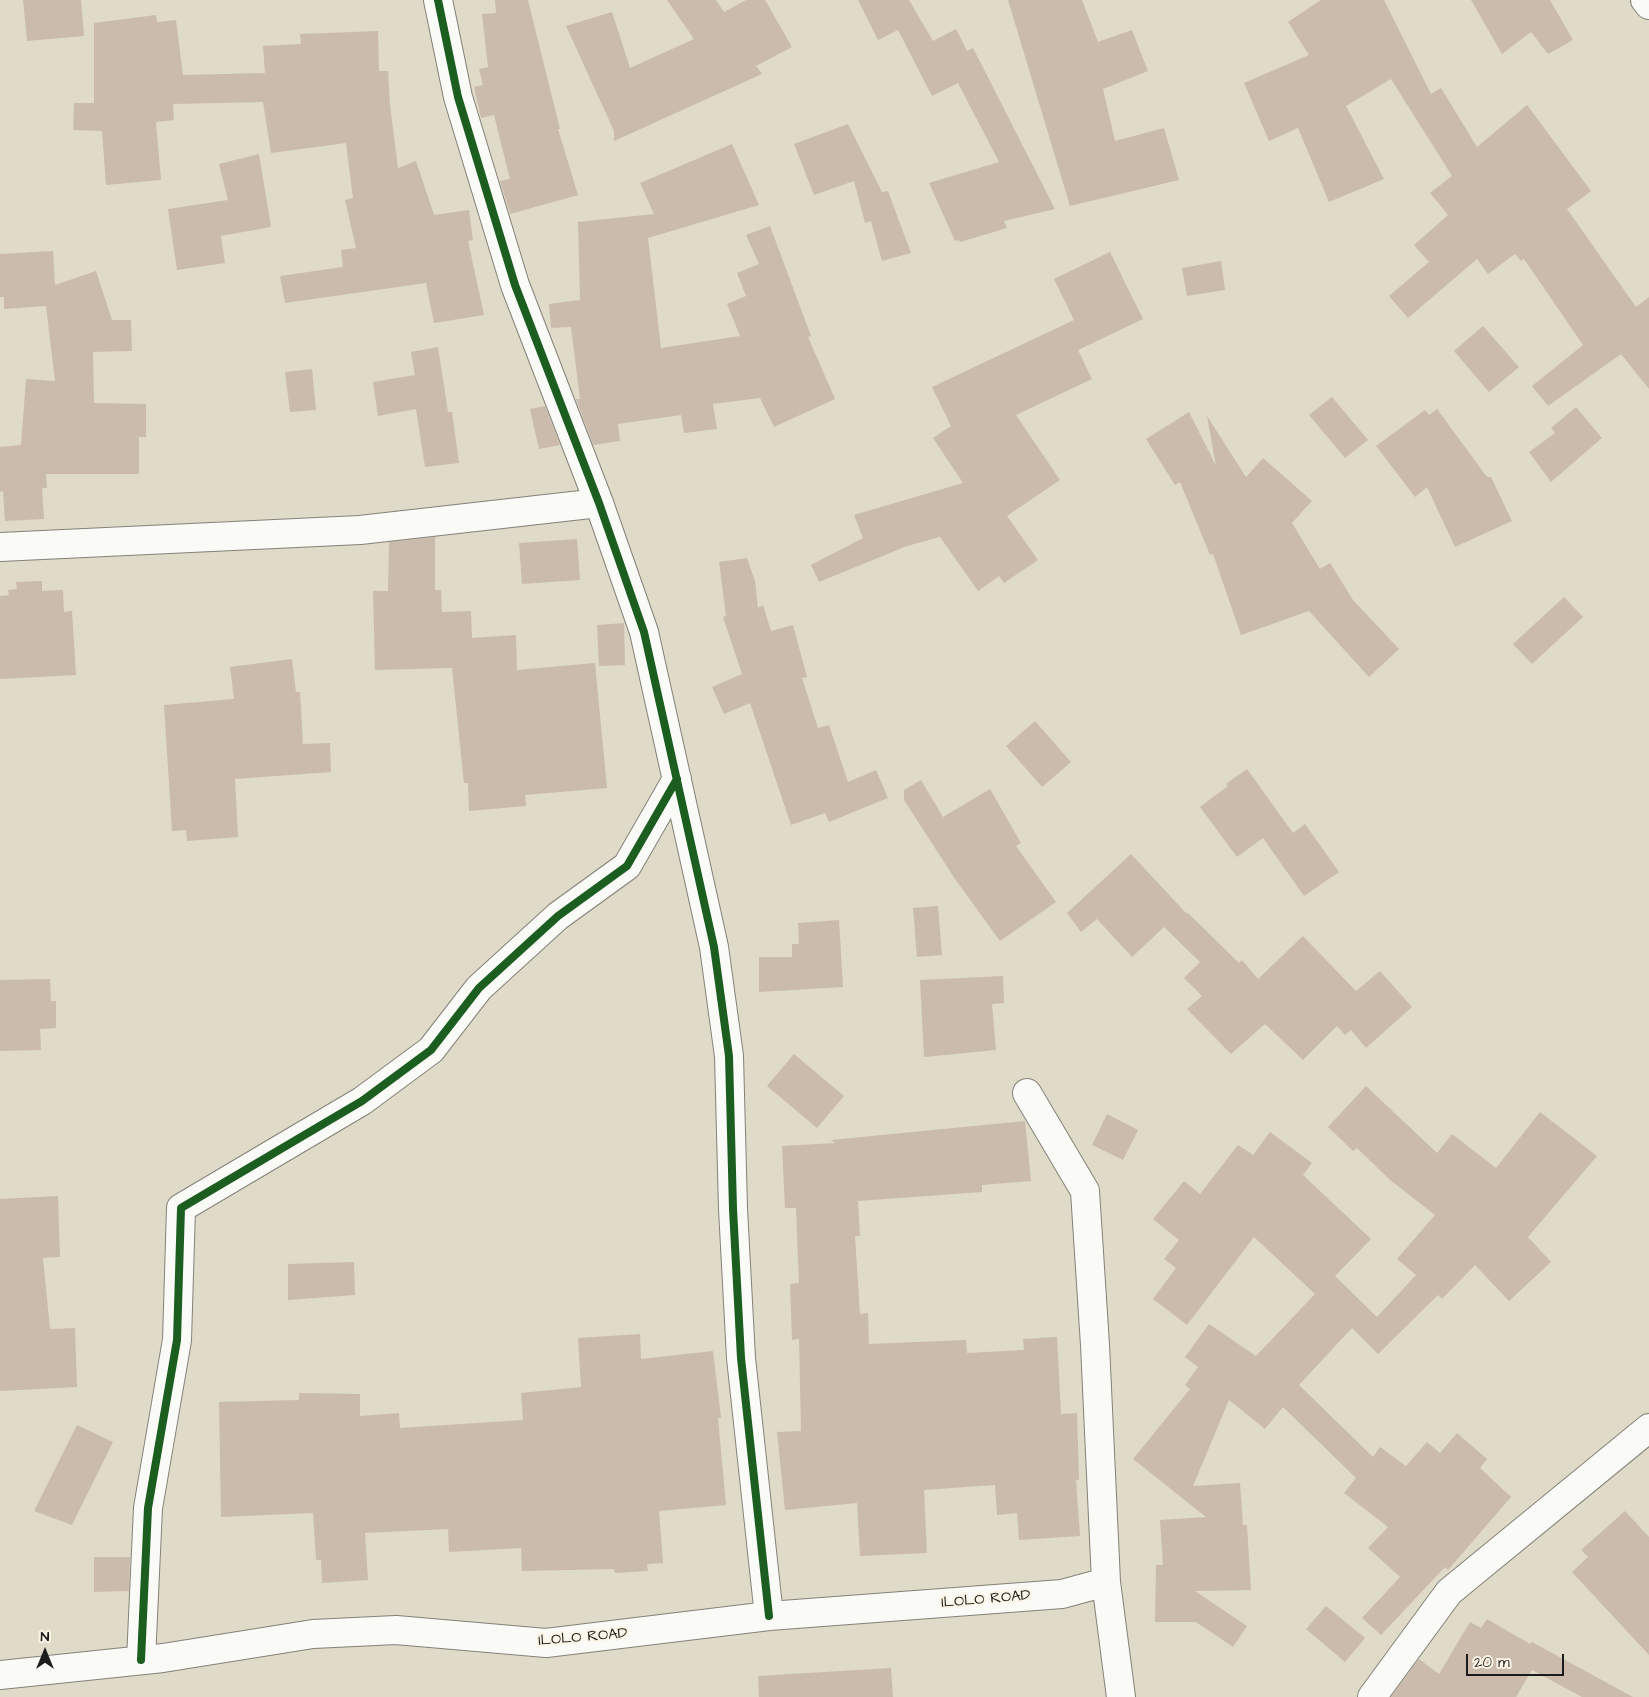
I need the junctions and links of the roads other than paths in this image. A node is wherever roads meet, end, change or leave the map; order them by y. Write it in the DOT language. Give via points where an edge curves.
graph roads {
  1 [pos="438,0"];
  2 [pos="1645,0"];
  3 [pos="1649,5"];
  4 [pos="599,503"];
  5 [pos="0,547"];
  6 [pos="677,779"];
  7 [pos="1027,1093"];
  8 [pos="1649,1428"];
  9 [pos="1106,1582"];
  10 [pos="769,1616"];
  11 [pos="141,1660"];
  12 [pos="0,1675"];
  13 [pos="1121,1697"];
  14 [pos="1372,1697"];
  1 -- 4 [label="street" via="458,97 515,285"];
  2 -- 3 [label="street"];
  4 -- 5 [label="street" via="360,530"];
  4 -- 6 [label="street" via="644,632"];
  6 -- 10 [label="street" via="714,947 729,1056 733,1209 742,1358"];
  6 -- 11 [label="street" via="627,866 558,916 479,988 432,1050 362,1101 182,1208 177,1340 148,1508"];
  7 -- 9 [label="street" via="1085,1191"];
  8 -- 14 [label="street" via="1449,1592"];
  9 -- 10 [label="street, ILOLO ROAD" via="1062,1594"];
  9 -- 13 [label="street"];
  10 -- 11 [label="street, ILOLO ROAD" via="546,1643 396,1630 313,1634"];
  11 -- 12 [label="street, ILOLO ROAD"];
}
